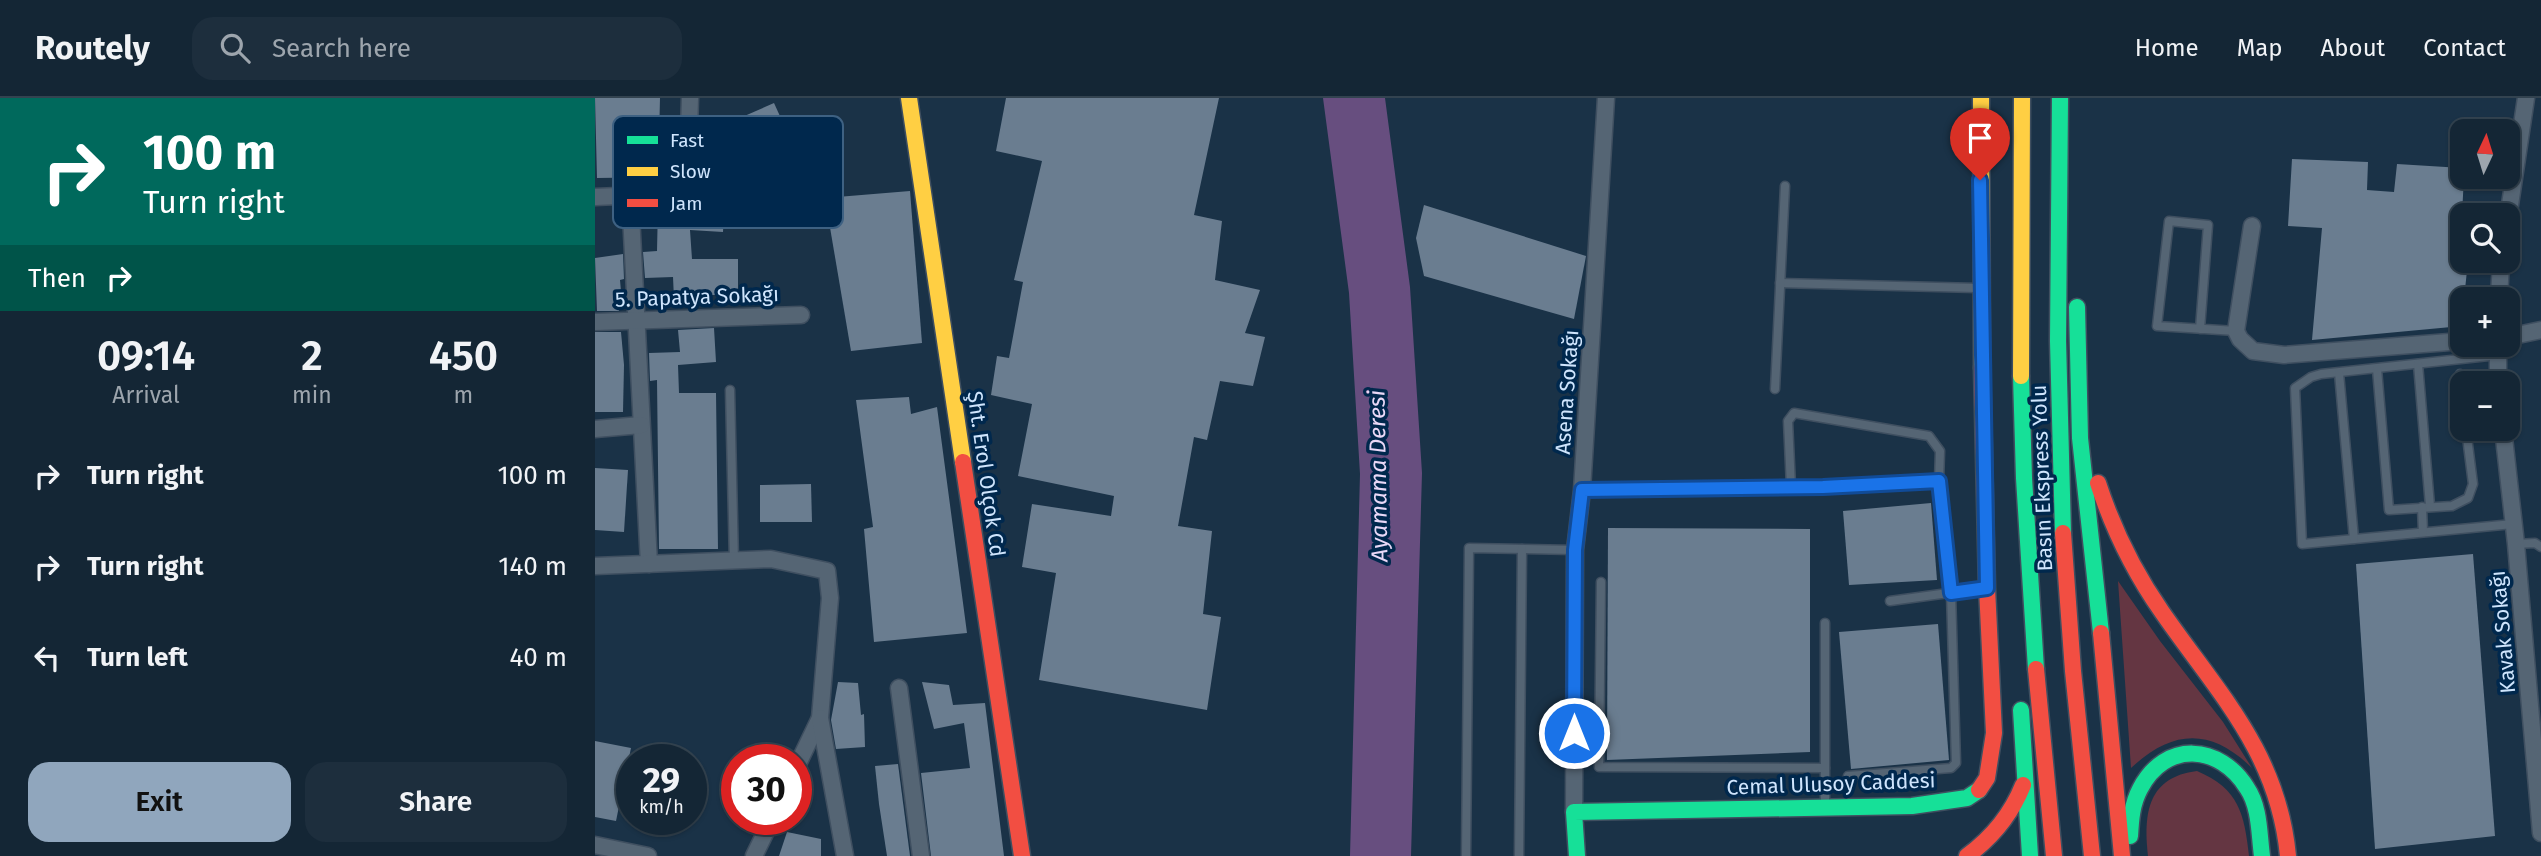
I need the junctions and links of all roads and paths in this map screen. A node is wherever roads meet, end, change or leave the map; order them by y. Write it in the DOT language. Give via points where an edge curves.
graph roads {
  1 [pos="690,98"];
  2 [pos="904,98"];
  3 [pos="1606,98"];
  4 [pos="1981,98"];
  5 [pos="2022,98"];
  6 [pos="2060,98"];
  7 [pos="2526,98"];
  8 [pos="689,116"];
  9 [pos="1785,187"];
  10 [pos="613,196"];
  11 [pos="595,197"];
  12 [pos="2510,203"];
  13 [pos="2059,205"];
  14 [pos="2252,226"];
  15 [pos="632,228"];
  16 [pos="1780,283"];
  17 [pos="1980,288"];
  18 [pos="801,314"];
  19 [pos="636,320"];
  20 [pos="595,322"];
  21 [pos="2200,329"];
  22 [pos="2541,330"];
  23 [pos="2236,331"];
  24 [pos="2520,334"];
  25 [pos="2450,342"];
  26 [pos="2458,357"];
  27 [pos="2079,358"];
  28 [pos="2418,364"];
  29 [pos="2377,369"];
  30 [pos="2339,373"];
  31 [pos="1775,389"];
  32 [pos="730,390"];
  33 [pos="641,425"];
  34 [pos="595,429"];
  35 [pos="2468,441"];
  36 [pos="2504,441"];
  37 [pos="2022,449"];
  38 [pos="1939,481"];
  39 [pos="1791,487"];
  40 [pos="1582,490"];
  41 [pos="2426,507"];
  42 [pos="2513,524"];
  43 [pos="2423,532"];
  44 [pos="2354,539"];
  45 [pos="2516,544"];
  46 [pos="2541,547"];
  47 [pos="1522,549"];
  48 [pos="1575,550"];
  49 [pos="734,562"];
  50 [pos="649,564"];
  51 [pos="2013,564"];
  52 [pos="595,566"];
  53 [pos="1601,582"];
  54 [pos="1987,588"];
  55 [pos="1951,593"];
  56 [pos="1891,601"];
  57 [pos="1825,623"];
  58 [pos="899,688"];
  59 [pos="2019,690"];
  60 [pos="820,718"];
  61 [pos="808,744"];
  62 [pos="1825,768"];
  63 [pos="1848,776"];
  64 [pos="2024,783"];
  65 [pos="2539,783"];
  66 [pos="1825,808"];
  67 [pos="1574,812"];
  68 [pos="2541,833"];
  69 [pos="764,835"];
  70 [pos="595,845"];
  71 [pos="648,856"];
  72 [pos="754,856"];
  73 [pos="845,856"];
  74 [pos="921,856"];
  75 [pos="1022,856"];
  76 [pos="1466,856"];
  77 [pos="1519,856"];
  78 [pos="1577,856"];
  79 [pos="1967,856"];
  80 [pos="2030,856"];
  81 [pos="2054,856"];
  82 [pos="2092,856"];
  83 [pos="2122,856"];
  84 [pos="2132,856"];
  85 [pos="2262,856"];
  86 [pos="2288,856"];
  1 -- 8 [label="street"];
  2 -- 75 [label="main road, Şht. Erol Olçok Cd"];
  3 -- 40 [label="street, Asena Sokağı"];
  4 -- 17 [label="main road, Cemal Ulusoy Caddesi"];
  5 -- 37 [label="main road, Basın Ekspress Yolu"];
  6 -- 13 [label="main road, Basın Ekspress Yolu"];
  7 -- 12 [label="street"];
  9 -- 16 [label="lane"];
  10 -- 11 [label="street"];
  13 -- 27 [label="main road" via="2073,265"];
  13 -- 82 [label="main road, Basın Ekspress Yolu" via="2061,486"];
  14 -- 23 [label="street"];
  15 -- 19 [label="street"];
  16 -- 17 [label="lane"];
  16 -- 31 [label="lane"];
  17 -- 54 [label="main road, Cemal Ulusoy Caddesi"];
  18 -- 19 [label="street, 5. Papatya Sokağı"];
  19 -- 20 [label="street, 5. Papatya Sokağı"];
  19 -- 33 [label="street"];
  21 -- 21 [label="lane" via="2157,326 2169,221 2208,225"];
  21 -- 23 [label="lane"];
  22 -- 24 [label="street"];
  23 -- 25 [label="street" via="2253,351 2284,355"];
  26 -- 28 [label="lane"];
  27 -- 83 [label="main road" via="2080,438"];
  27 -- 86 [label="main road" via="2096,478 2115,532 2156,603 2260,755 2282,816"];
  28 -- 29 [label="lane"];
  28 -- 41 [label="lane"];
  29 -- 30 [label="lane"];
  29 -- 41 [label="lane" via="2389,510"];
  30 -- 44 [label="lane"];
  30 -- 44 [label="lane" via="2311,377 2295,388 2302,544"];
  32 -- 49 [label="lane"];
  33 -- 34 [label="street"];
  33 -- 50 [label="street"];
  35 -- 41 [label="lane" via="2473,484 2468,498 2458,504"];
  36 -- 42 [label="street, Kavak Sokağı"];
  37 -- 51 [label="main road" via="2013,508"];
  37 -- 81 [label="main road, Basın Ekspress Yolu" via="2039,710"];
  38 -- 39 [label="lane"];
  38 -- 39 [label="lane" via="1940,451 1929,436 1797,412 1788,421"];
  38 -- 55 [label="lane"];
  39 -- 40 [label="lane"];
  40 -- 48 [label="street, Asena Sokağı"];
  41 -- 43 [label="lane"];
  42 -- 43 [label="lane"];
  42 -- 45 [label="street, Kavak Sokağı"];
  43 -- 44 [label="lane"];
  45 -- 46 [label="lane"];
  45 -- 65 [label="street, Kavak Sokağı"];
  47 -- 48 [label="lane"];
  47 -- 76 [label="lane" via="1469,548"];
  47 -- 77 [label="lane"];
  48 -- 67 [label="street, Asena Sokağı"];
  49 -- 50 [label="street"];
  49 -- 60 [label="street" via="771,559 827,571 830,598"];
  50 -- 52 [label="street"];
  53 -- 62 [label="lane" via="1599,768"];
  54 -- 55 [label="lane"];
  54 -- 66 [label="main road, Cemal Ulusoy Caddesi" via="1994,733 1987,778 1978,791 1967,798 1912,806"];
  55 -- 56 [label="lane"];
  55 -- 63 [label="lane" via="1956,763 1951,768"];
  57 -- 62 [label="lane"];
  58 -- 74 [label="street"];
  59 -- 64 [label="main road"];
  60 -- 61 [label="street"];
  60 -- 73 [label="street"];
  62 -- 66 [label="lane"];
  64 -- 79 [label="main road" via="2005,822"];
  64 -- 80 [label="main road"];
  65 -- 68 [label="street, Kavak Sokağı"];
  66 -- 67 [label="main road, Cemal Ulusoy Caddesi"];
  67 -- 78 [label="main road, Asena Sokağı"];
  69 -- 72 [label="street"];
  70 -- 71 [label="street"];
  84 -- 85 [label="main road" via="2131,810 2145,777 2169,759 2199,752 2218,757 2248,788 2256,809"];
}
